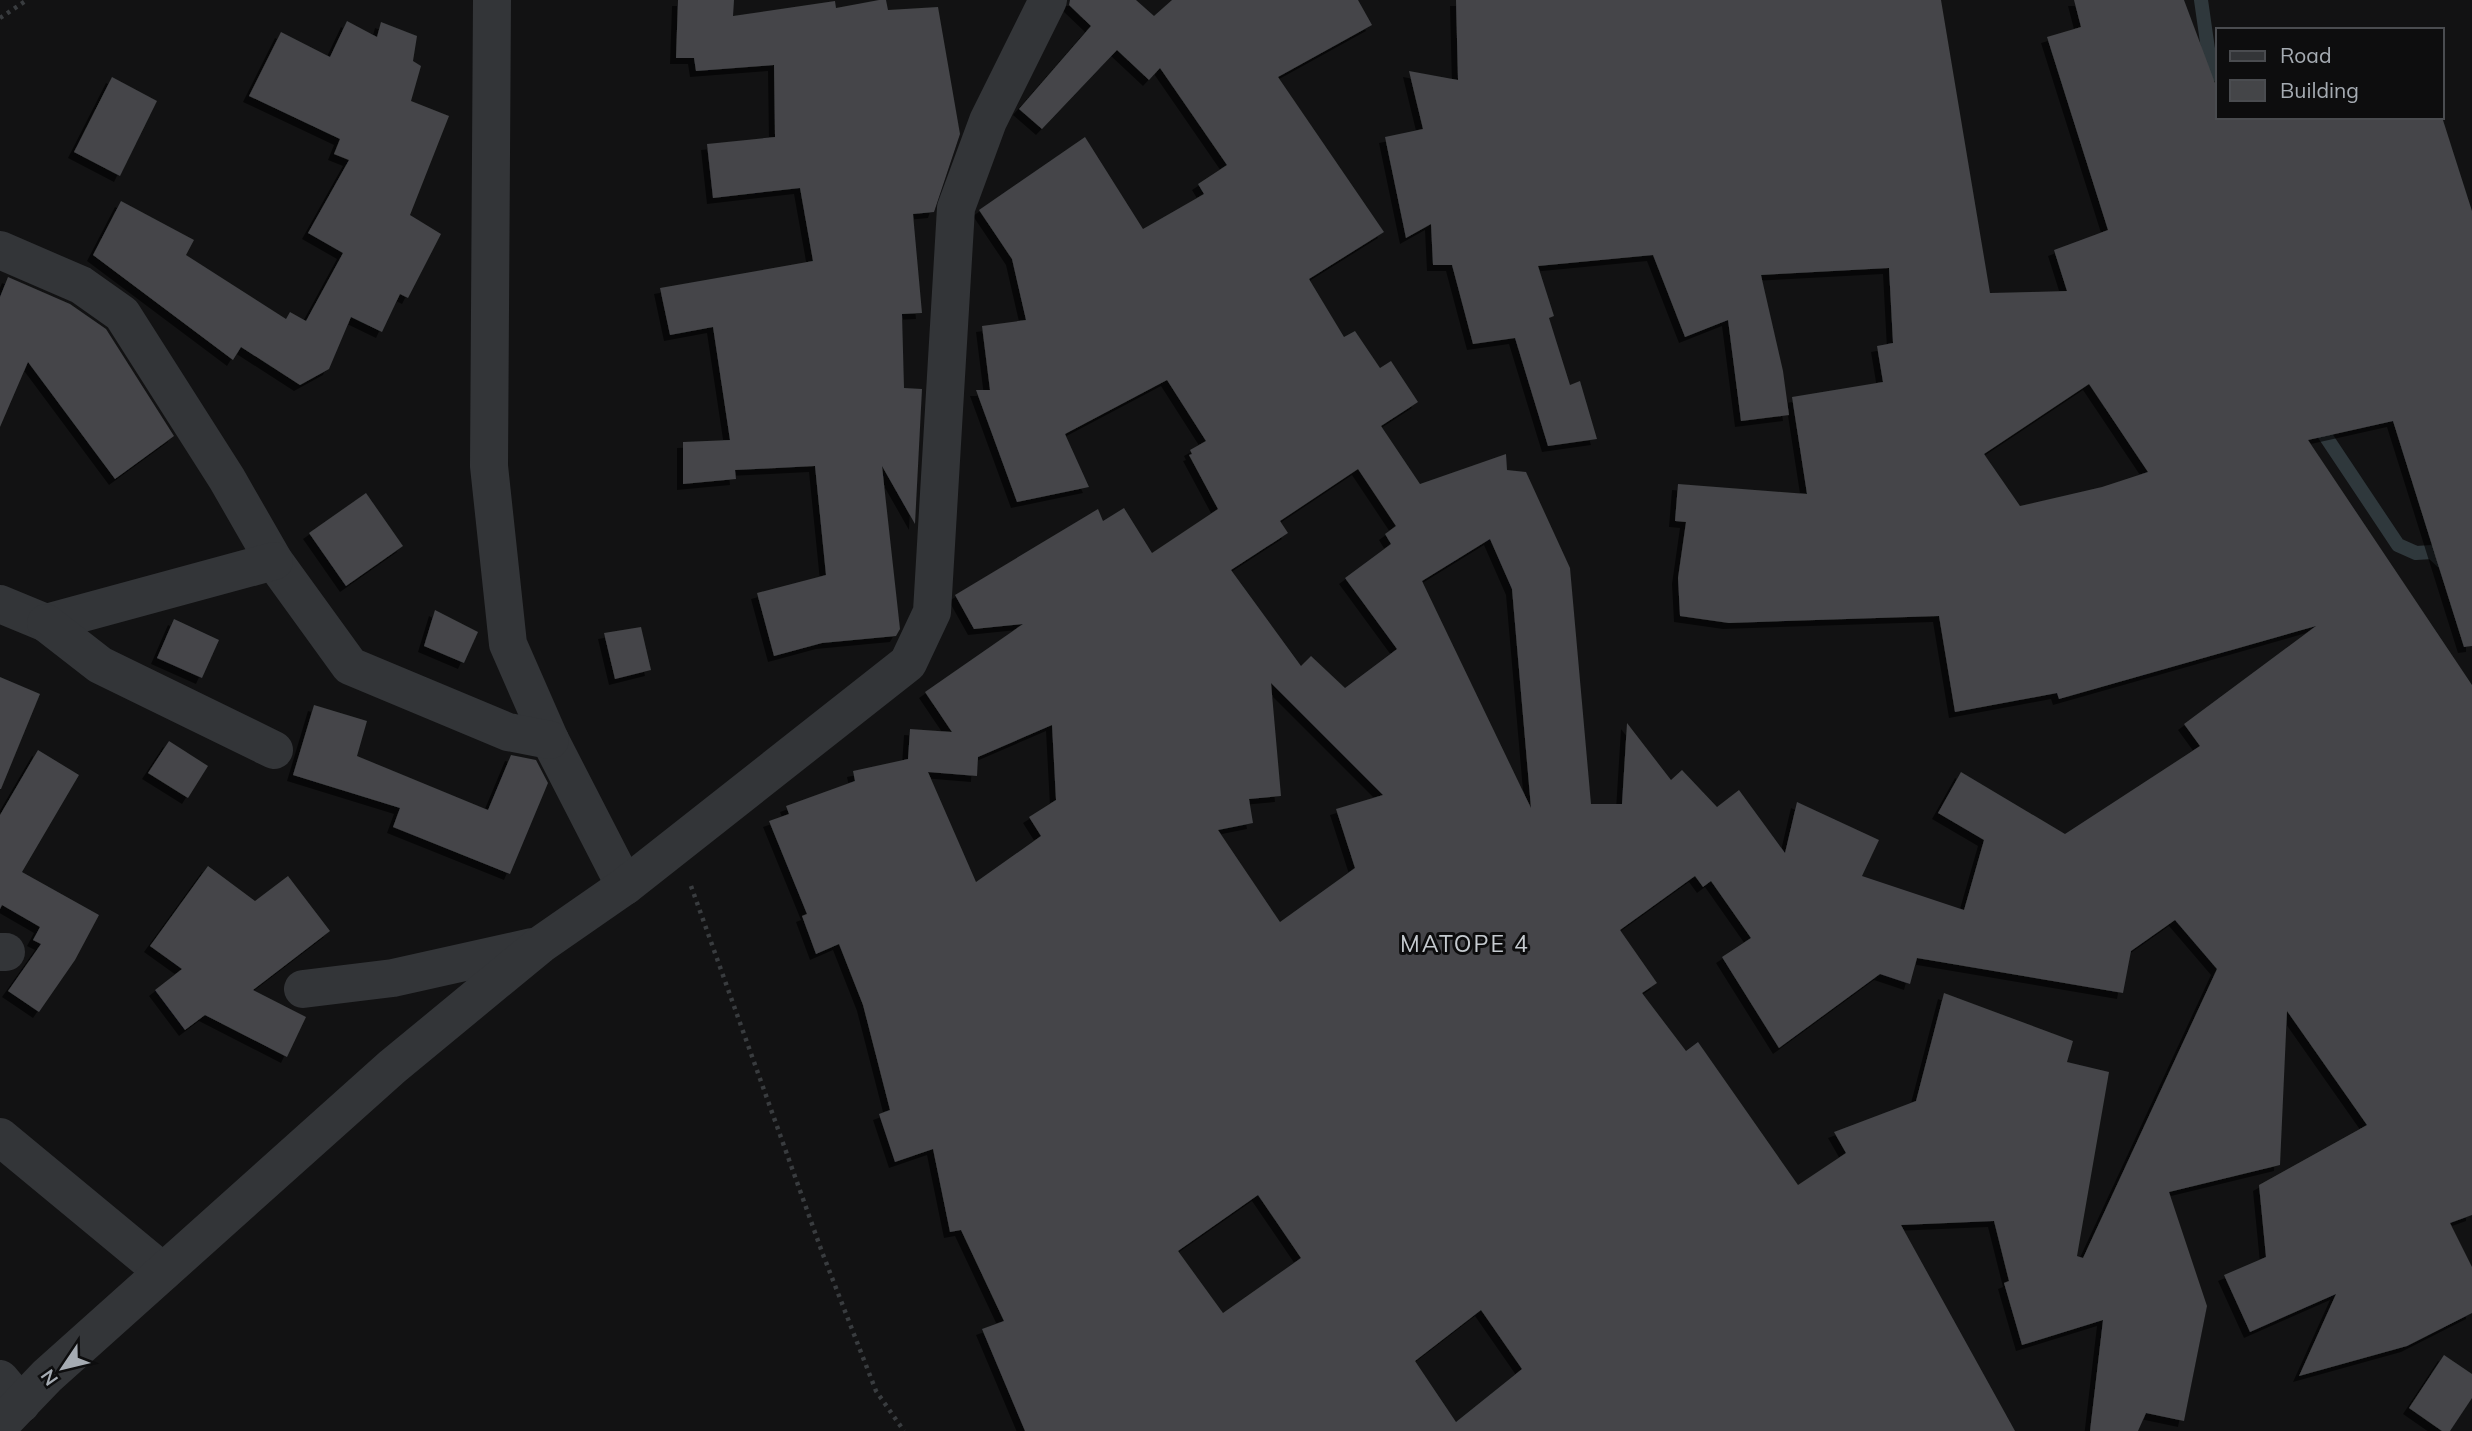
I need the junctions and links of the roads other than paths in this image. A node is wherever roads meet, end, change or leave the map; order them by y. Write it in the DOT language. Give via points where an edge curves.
graph roads {
  1 [pos="492,0"];
  2 [pos="1048,0"];
  3 [pos="0,250"];
  4 [pos="274,561"];
  5 [pos="0,604"];
  6 [pos="46,623"];
  7 [pos="550,740"];
  8 [pos="274,750"];
  9 [pos="625,886"];
  10 [pos="541,945"];
  11 [pos="303,989"];
  12 [pos="0,1138"];
  13 [pos="163,1272"];
  14 [pos="7,1403"];
  1 -- 7 [label="street" via="489,466 508,643"];
  2 -- 9 [label="street" via="988,121 956,208 932,612 908,663"];
  3 -- 4 [label="street" via="81,285 122,314"];
  4 -- 6 [label="street"];
  4 -- 7 [label="street" via="351,666 508,732"];
  5 -- 6 [label="street"];
  6 -- 8 [label="street" via="100,665"];
  7 -- 9 [label="street"];
  9 -- 10 [label="street"];
  10 -- 11 [label="street" via="393,978"];
  10 -- 13 [label="street" via="392,1066"];
  12 -- 13 [label="street"];
  13 -- 14 [label="street"];
}
